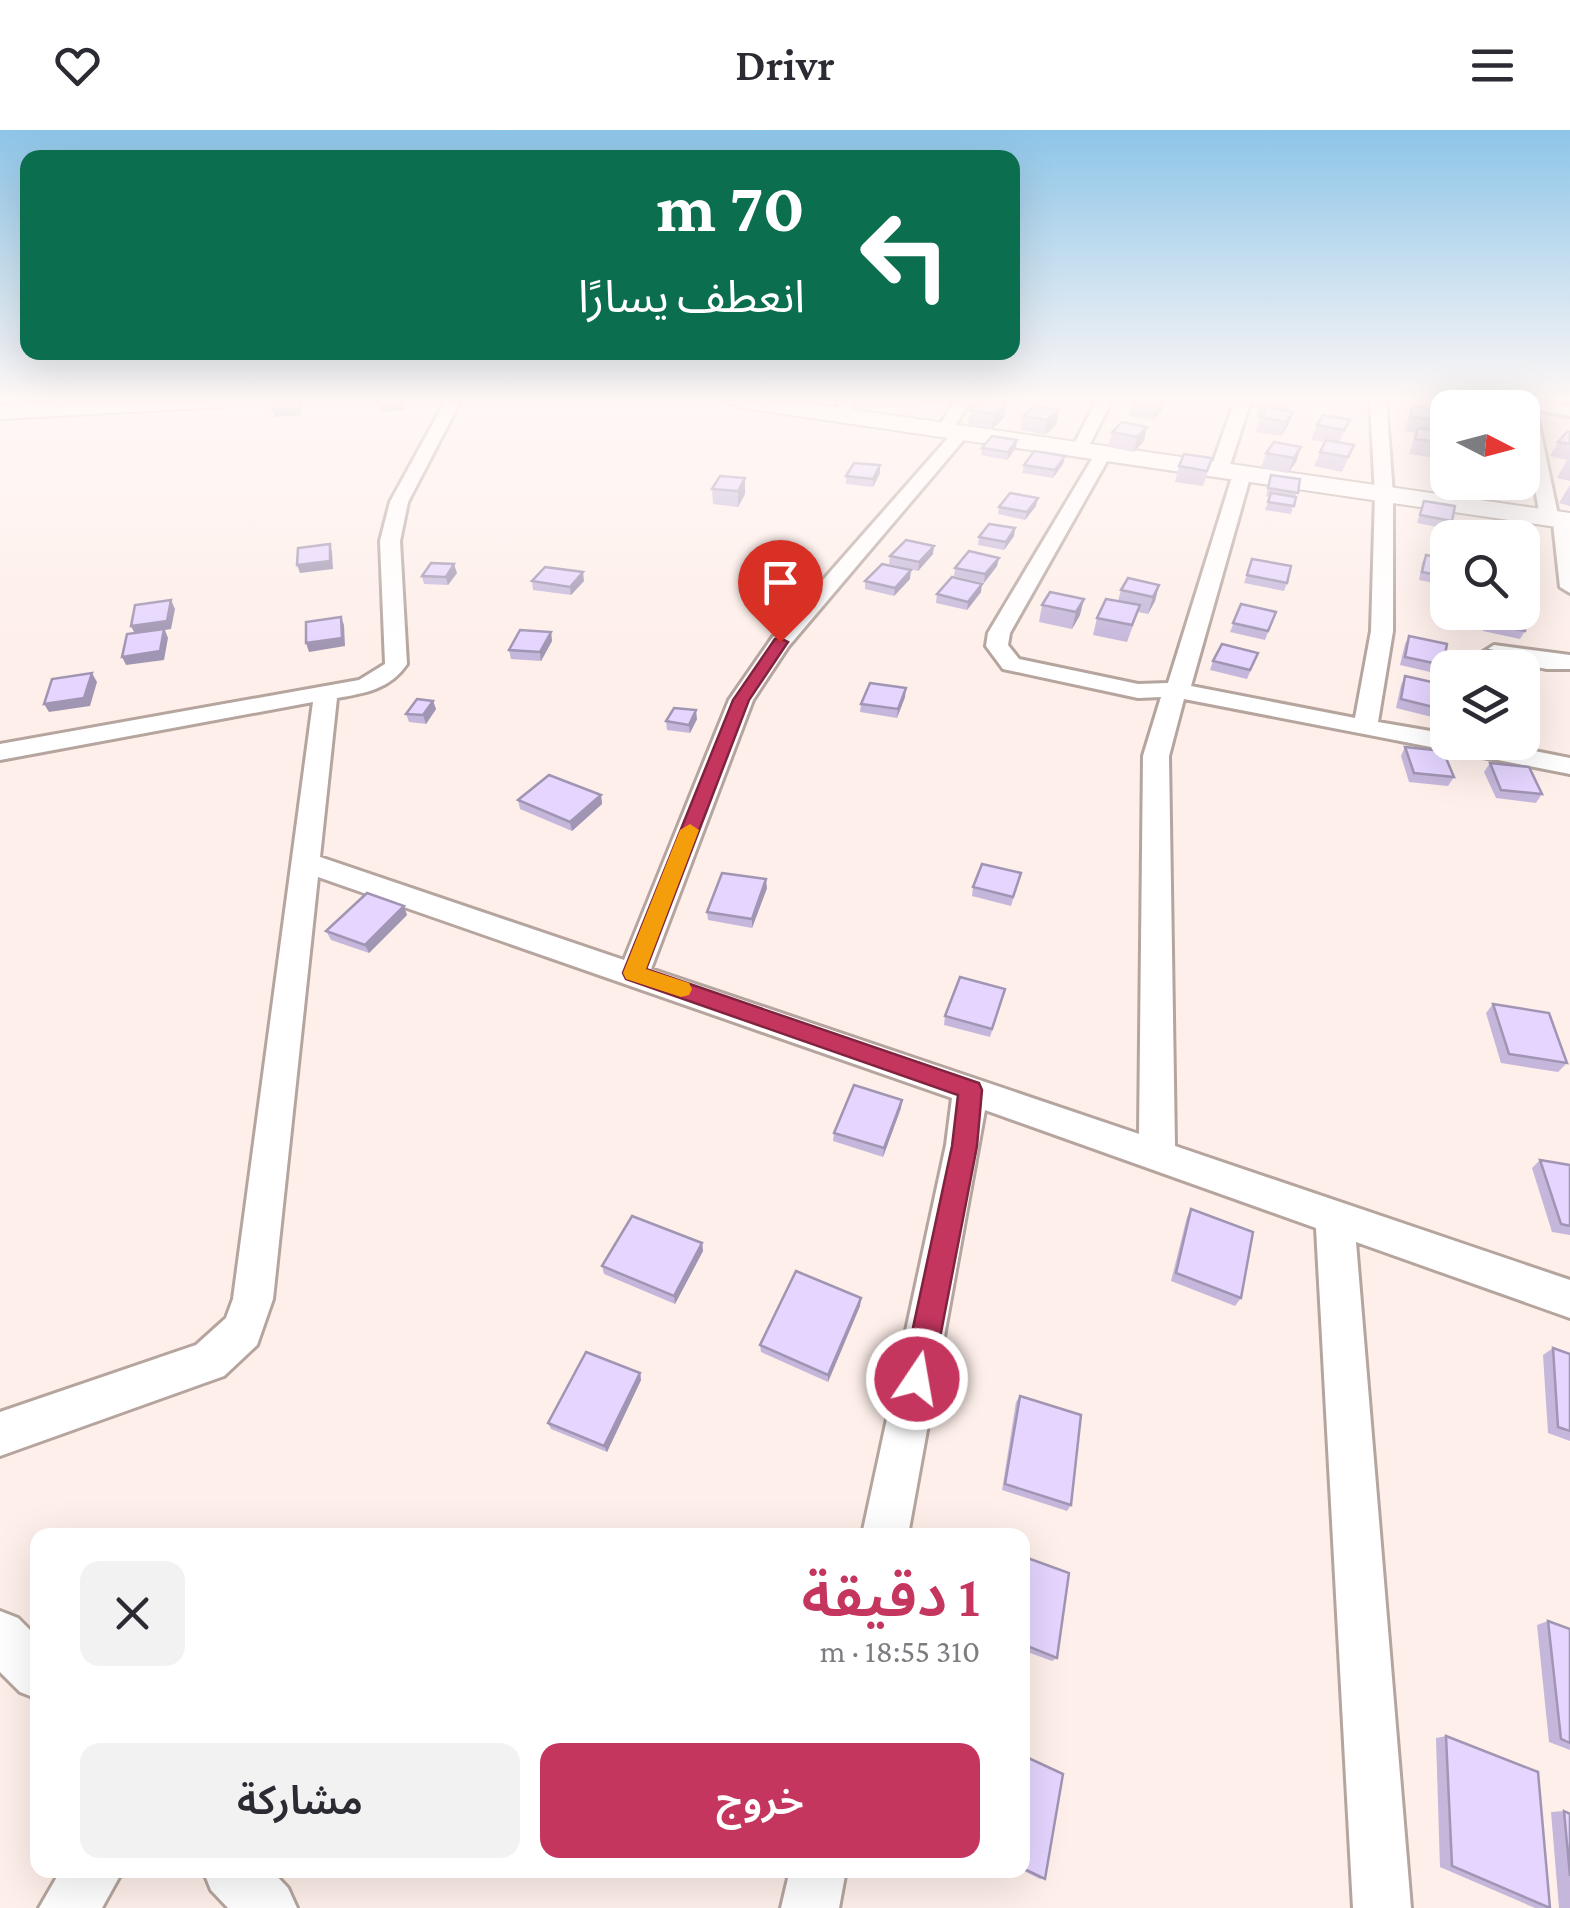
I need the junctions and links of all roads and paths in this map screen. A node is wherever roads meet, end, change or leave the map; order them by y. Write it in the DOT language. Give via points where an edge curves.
graph roads {
  1 [pos="409,483"];
  2 [pos="911,483"];
  3 [pos="1075,483"];
  4 [pos="1229,483"];
  5 [pos="1304,483"];
  6 [pos="1383,483"];
  7 [pos="1550,483"];
  8 [pos="1384,494"];
  9 [pos="1560,520"];
  10 [pos="1570,587"];
  11 [pos="1540,658"];
  12 [pos="1570,662"];
  13 [pos="1175,690"];
  14 [pos="326,693"];
  15 [pos="1364,726"];
  16 [pos="1430,739"];
  17 [pos="0,752"];
  18 [pos="1540,760"];
  19 [pos="1570,766"];
  20 [pos="305,862"];
  21 [pos="634,973"];
  22 [pos="970,1090"];
  23 [pos="1157,1156"];
  24 [pos="1336,1220"];
  25 [pos="1570,1299"];
  26 [pos="0,1434"];
  27 [pos="886,1528"];
  28 [pos="0,1636"];
  29 [pos="30,1666"];
  30 [pos="90,1878"];
  31 [pos="239,1878"];
  32 [pos="816,1878"];
  33 [pos="68,1908"];
  34 [pos="268,1908"];
  35 [pos="810,1908"];
  36 [pos="1382,1908"];
  1 -- 14 [label="street" via="390,541 396,664 365,686"];
  2 -- 21 [label="street" via="780,642 741,700"];
  3 -- 13 [label="street" via="997,646 1011,664 1138,691"];
  4 -- 13 [label="street" via="1186,672"];
  5 -- 8 [label="street"];
  6 -- 8 [label="street"];
  7 -- 9 [label="street"];
  8 -- 9 [label="street"];
  8 -- 15 [label="street" via="1382,631"];
  9 -- 10 [label="street"];
  11 -- 12 [label="street"];
  13 -- 15 [label="street"];
  13 -- 23 [label="street" via="1156,756"];
  14 -- 17 [label="street"];
  14 -- 20 [label="street"];
  15 -- 16 [label="street"];
  18 -- 19 [label="street"];
  20 -- 21 [label="street"];
  20 -- 26 [label="street" via="253,1299 242,1331 209,1361"];
  21 -- 22 [label="street"];
  22 -- 23 [label="street"];
  22 -- 27 [label="street"];
  23 -- 24 [label="street"];
  24 -- 25 [label="street"];
  24 -- 36 [label="street"];
  28 -- 29 [label="street"];
  30 -- 33 [label="street"];
  31 -- 34 [label="street"];
  32 -- 35 [label="street"];
}
